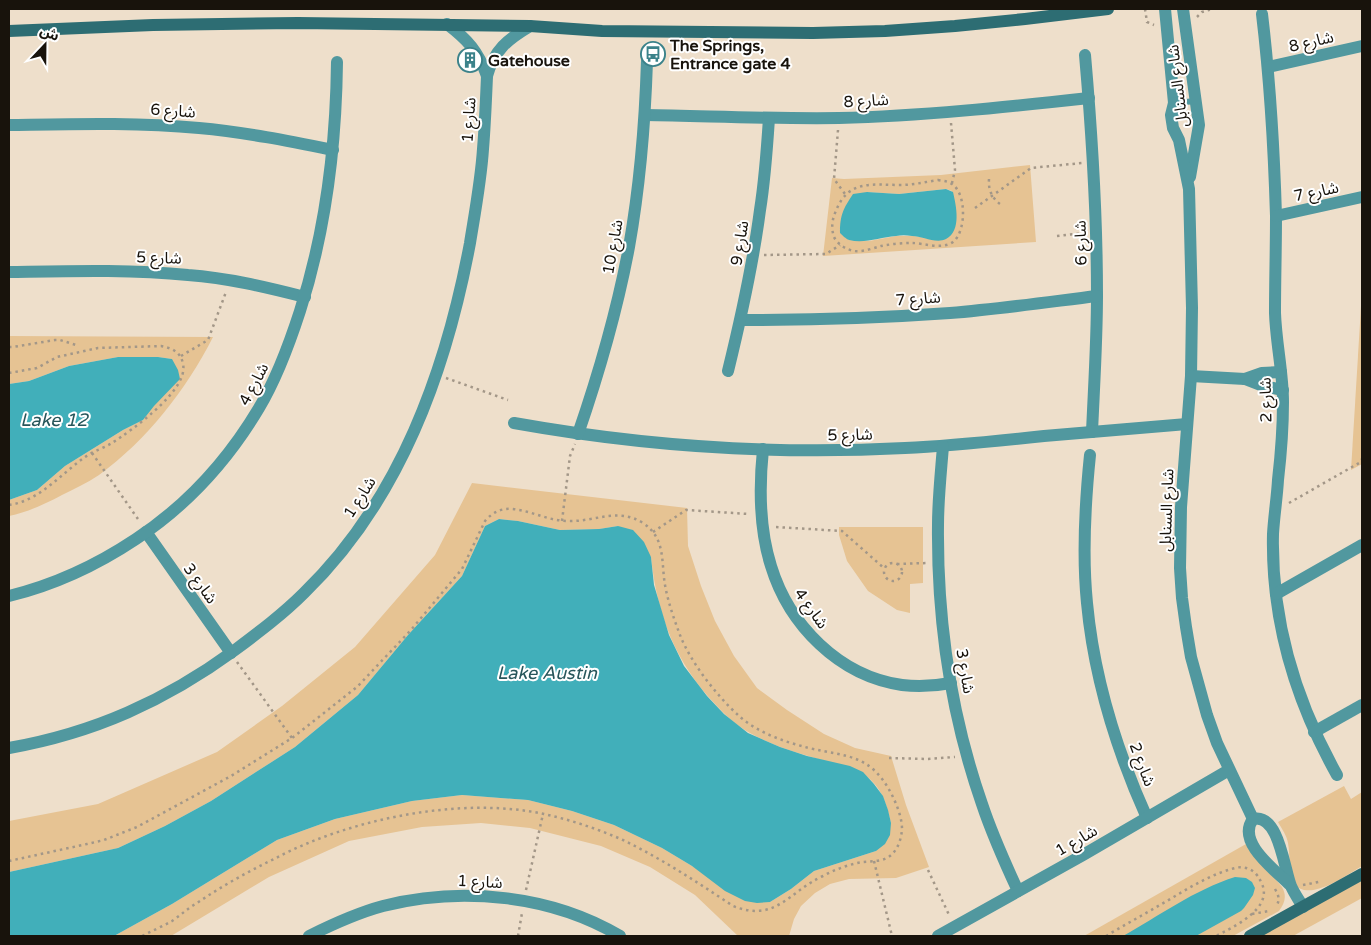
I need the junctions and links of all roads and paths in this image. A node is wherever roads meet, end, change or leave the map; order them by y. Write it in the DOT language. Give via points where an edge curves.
graph roads {
  1 [pos="1108,9"];
  2 [pos="1165,9"];
  3 [pos="1183,9"];
  4 [pos="1262,14"];
  5 [pos="446,24"];
  6 [pos="530,26"];
  7 [pos="9,31"];
  8 [pos="1362,46"];
  9 [pos="1085,55"];
  10 [pos="647,61"];
  11 [pos="337,62"];
  12 [pos="1268,67"];
  13 [pos="488,76"];
  14 [pos="1089,98"];
  15 [pos="1196,101"];
  16 [pos="1174,103"];
  17 [pos="950,111"];
  18 [pos="645,115"];
  19 [pos="769,118"];
  20 [pos="839,118"];
  21 [pos="9,125"];
  22 [pos="1198,139"];
  23 [pos="1179,140"];
  24 [pos="333,150"];
  25 [pos="1094,162"];
  26 [pos="989,179"];
  27 [pos="952,183"];
  28 [pos="1189,189"];
  29 [pos="845,194"];
  30 [pos="992,196"];
  31 [pos="1362,197"];
  32 [pos="1003,206"];
  33 [pos="976,208"];
  34 [pos="1276,216"];
  35 [pos="1096,231"];
  36 [pos="1057,236"];
  37 [pos="840,245"];
  38 [pos="754,255"];
  39 [pos="9,272"];
  40 [pos="231,280"];
  41 [pos="1097,296"];
  42 [pos="305,297"];
  43 [pos="741,320"];
  44 [pos="76,345"];
  45 [pos="9,347"];
  46 [pos="181,356"];
  47 [pos="728,371"];
  48 [pos="1281,372"];
  49 [pos="9,373"];
  50 [pos="437,375"];
  51 [pos="1191,376"];
  52 [pos="1245,379"];
  53 [pos="1283,390"];
  54 [pos="508,400"];
  55 [pos="514,423"];
  56 [pos="1187,424"];
  57 [pos="1092,432"];
  58 [pos="578,434"];
  59 [pos="943,446"];
  60 [pos="763,449"];
  61 [pos="92,453"];
  62 [pos="1090,454"];
  63 [pos="1362,459"];
  64 [pos="9,505"];
  65 [pos="1275,511"];
  66 [pos="562,521"];
  67 [pos="146,532"];
  68 [pos="1362,545"];
  69 [pos="938,563"];
  70 [pos="897,564"];
  71 [pos="1276,594"];
  72 [pos="9,596"];
  73 [pos="230,653"];
  74 [pos="951,684"];
  75 [pos="1362,705"];
  76 [pos="1314,732"];
  77 [pos="292,738"];
  78 [pos="9,748"];
  79 [pos="967,756"];
  80 [pos="889,758"];
  81 [pos="1229,770"];
  82 [pos="1337,775"];
  83 [pos="544,814"];
  84 [pos="1147,818"];
  85 [pos="1252,819"];
  86 [pos="1279,846"];
  87 [pos="1262,858"];
  88 [pos="9,861"];
  89 [pos="874,861"];
  90 [pos="928,870"];
  91 [pos="1362,874"];
  92 [pos="1327,878"];
  93 [pos="1272,882"];
  94 [pos="1291,886"];
  95 [pos="1018,892"];
  96 [pos="524,901"];
  97 [pos="1303,907"];
  98 [pos="1251,914"];
  99 [pos="954,927"];
  100 [pos="142,936"];
  101 [pos="309,936"];
  102 [pos="518,936"];
  103 [pos="620,936"];
  104 [pos="892,936"];
  105 [pos="938,936"];
  106 [pos="1106,936"];
  107 [pos="1216,936"];
  108 [pos="1250,936"];
  1 -- 6 [label="main road" via="885,31 670,32"];
  2 -- 16 [label="street, شارع السنابل"];
  3 -- 15 [label="street, شارع السنابل"];
  4 -- 12 [label="street, شارع 2"];
  5 -- 6 [label="main road"];
  5 -- 7 [label="main road" via="298,22"];
  5 -- 13 [label="street, شارع 1" via="471,44"];
  6 -- 13 [label="street, شارع 1" via="499,50"];
  8 -- 12 [label="street, شارع 8"];
  9 -- 14 [label="street, شارع 6"];
  10 -- 18 [label="street, شارع 10"];
  11 -- 24 [label="street, شارع 4"];
  12 -- 34 [label="street, شارع 2"];
  13 -- 50 [label="street, شارع 1" via="483,149 472,230"];
  14 -- 17 [label="street, شارع 8"];
  14 -- 25 [label="street, شارع 6"];
  15 -- 16 [label="lane"];
  15 -- 22 [label="street, شارع السنابل"];
  16 -- 23 [label="street, شارع السنابل" via="1171,115"];
  17 -- 20 [label="street, شارع 8"];
  17 -- 27 [label="path" via="955,170"];
  18 -- 19 [label="street, شارع 8"];
  18 -- 58 [label="street, شارع 10" via="636,202 620,293 598,376"];
  19 -- 20 [label="street, شارع 8"];
  19 -- 38 [label="street, شارع 9"];
  20 -- 29 [label="path" via="834,179"];
  21 -- 24 [label="street, شارع 6" via="131,124 199,128"];
  22 -- 23 [label="street"];
  22 -- 28 [label="street, شارع السنابل"];
  23 -- 28 [label="street, شارع السنابل"];
  24 -- 42 [label="street, شارع 4" via="324,217"];
  25 -- 30 [label="path" via="1031,168"];
  25 -- 35 [label="street, شارع 6"];
  26 -- 30 [label="path"];
  27 -- 29 [label="path" via="938,180 863,186"];
  27 -- 37 [label="path" via="958,189 963,211 962,227 954,242 947,246 895,244 854,251"];
  28 -- 51 [label="street, شارع السنابل"];
  29 -- 37 [label="path" via="832,228"];
  30 -- 32 [label="path"];
  30 -- 33 [label="path"];
  31 -- 34 [label="street, شارع 7"];
  34 -- 48 [label="street, شارع 2" via="1275,313"];
  35 -- 36 [label="path"];
  35 -- 41 [label="street, شارع 6"];
  37 -- 38 [label="path" via="826,254"];
  38 -- 43 [label="street, شارع 9"];
  39 -- 40 [label="street, شارع 5" via="188,274"];
  40 -- 42 [label="street, شارع 5"];
  40 -- 46 [label="path" via="208,340"];
  41 -- 43 [label="street, شارع 7" via="906,316"];
  41 -- 57 [label="street, شارع 6"];
  42 -- 67 [label="street, شارع 4" via="283,360 246,430 217,468"];
  43 -- 47 [label="street, شارع 9"];
  44 -- 45 [label="path" via="55,340"];
  46 -- 49 [label="path" via="161,346 98,348 57,357 37,368"];
  46 -- 61 [label="path" via="183,375 170,395 148,417 114,442"];
  48 -- 52 [label="street" via="1262,373"];
  48 -- 53 [label="street, شارع 2"];
  50 -- 54 [label="path"];
  50 -- 73 [label="street, شارع 1" via="424,410 391,476 367,517 338,556 306,592"];
  51 -- 52 [label="street"];
  51 -- 56 [label="street, شارع السنابل"];
  52 -- 53 [label="street"];
  53 -- 65 [label="street, شارع 2"];
  55 -- 58 [label="street, شارع 5"];
  56 -- 57 [label="street, شارع 5"];
  56 -- 81 [label="street, شارع السنابل" via="1180,538 1186,628 1204,705"];
  57 -- 59 [label="street, شارع 5"];
  58 -- 60 [label="street, شارع 5" via="694,446"];
  58 -- 66 [label="path" via="570,456"];
  59 -- 60 [label="street, شارع 5" via="866,450"];
  59 -- 69 [label="street, شارع 3"];
  60 -- 74 [label="street, شارع 4" via="760,505 770,565 788,606 801,624 840,661 869,676 901,685"];
  61 -- 64 [label="path" via="45,489"];
  61 -- 67 [label="path"];
  62 -- 84 [label="street, شارع 2" via="1085,543 1091,633 1111,726"];
  63 -- 65 [label="path"];
  65 -- 71 [label="street, شارع 2"];
  66 -- 77 [label="path" via="513,509 498,510 490,515 462,569 411,630 357,687"];
  66 -- 89 [label="path" via="620,515 644,524 653,532 661,548 668,600 686,650 723,699 741,717 777,738 853,757 875,770 893,798 902,830 892,855"];
  67 -- 72 [label="street, شارع 4" via="80,570"];
  67 -- 73 [label="street, شارع 3"];
  68 -- 71 [label="street"];
  69 -- 70 [label="path"];
  69 -- 74 [label="street, شارع 3" via="940,606"];
  70 -- 70 [label="path" via="890,564 885,569 885,576 890,581 898,580 902,574"];
  71 -- 76 [label="street, شارع 2" via="1292,672"];
  73 -- 77 [label="path"];
  73 -- 78 [label="street, شارع 1" via="203,673 141,707 75,733"];
  74 -- 79 [label="street, شارع 3"];
  75 -- 76 [label="street"];
  76 -- 82 [label="street, شارع 2"];
  77 -- 88 [label="path" via="231,776 121,834"];
  79 -- 80 [label="path"];
  79 -- 95 [label="street, شارع 3" via="982,805"];
  81 -- 84 [label="street, شارع 1"];
  81 -- 85 [label="street, شارع السنابل"];
  83 -- 89 [label="path" via="621,840 658,858 733,906 754,912 775,908 830,872 859,862"];
  83 -- 96 [label="path"];
  83 -- 100 [label="path" via="489,808 445,810 395,817 346,830 275,858"];
  84 -- 95 [label="street, شارع 1"];
  85 -- 86 [label="street, شارع السنابل" via="1261,818 1267,822"];
  85 -- 87 [label="street, شارع السنابل" via="1248,834"];
  86 -- 87 [label="street" via="1273,856"];
  86 -- 94 [label="street, شارع السنابل"];
  87 -- 94 [label="street, شارع السنابل"];
  89 -- 104 [label="path"];
  90 -- 99 [label="path"];
  91 -- 97 [label="main road"];
  92 -- 94 [label="path"];
  93 -- 98 [label="path" via="1279,896 1276,907"];
  94 -- 97 [label="street, شارع السنابل"];
  95 -- 99 [label="street, شارع 1"];
  96 -- 101 [label="street, شارع 1" via="458,895 407,900 357,914"];
  96 -- 102 [label="path"];
  96 -- 103 [label="street, شارع 1" via="565,911"];
  97 -- 108 [label="main road"];
  98 -- 106 [label="path" via="1262,901 1263,887 1252,870 1242,867 1194,885"];
  98 -- 107 [label="path"];
  99 -- 105 [label="street, شارع 1"];
}
